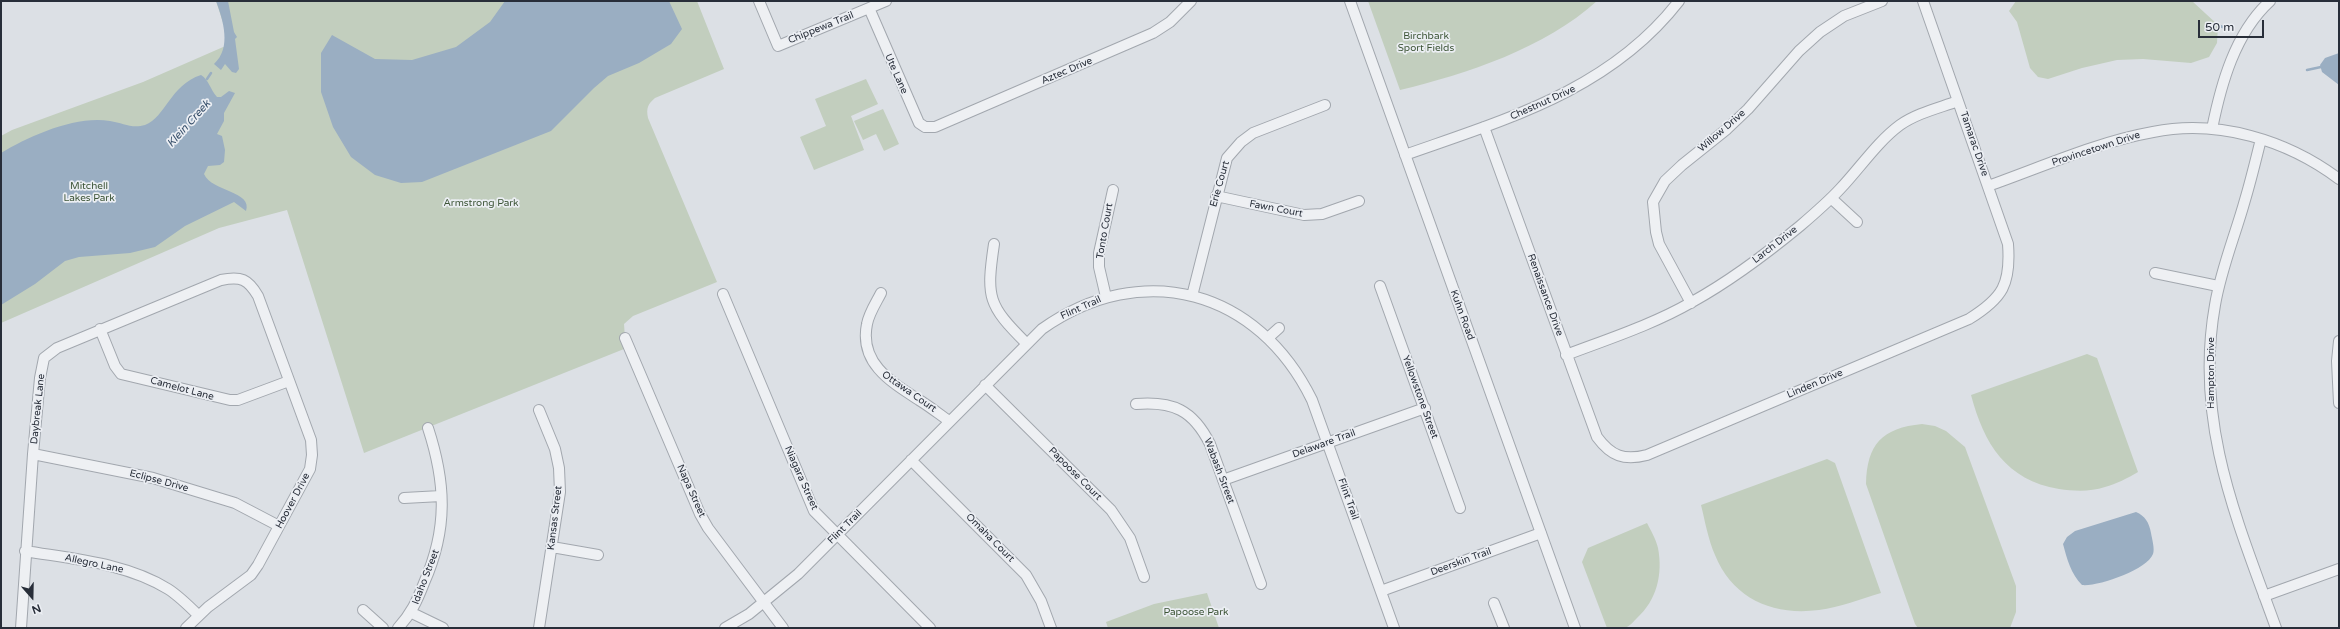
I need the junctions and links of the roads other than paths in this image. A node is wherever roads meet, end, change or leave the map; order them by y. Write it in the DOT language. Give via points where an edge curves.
graph roads {
  1 [pos="759,1"];
  2 [pos="886,1"];
  3 [pos="1190,1"];
  4 [pos="1350,1"];
  5 [pos="1679,1"];
  6 [pos="1882,1"];
  7 [pos="1923,1"];
  8 [pos="2270,1"];
  9 [pos="869,8"];
  10 [pos="1958,101"];
  11 [pos="1325,105"];
  12 [pos="935,127"];
  13 [pos="1484,127"];
  14 [pos="2212,129"];
  15 [pos="2261,139"];
  16 [pos="1405,155"];
  17 [pos="2339,179"];
  18 [pos="1988,186"];
  19 [pos="1113,190"];
  20 [pos="1216,196"];
  21 [pos="1831,198"];
  22 [pos="1359,201"];
  23 [pos="1857,222"];
  24 [pos="994,244"];
  25 [pos="2155,273"];
  26 [pos="244,280"];
  27 [pos="1380,286"];
  28 [pos="2218,286"];
  29 [pos="2004,289"];
  30 [pos="881,293"];
  31 [pos="723,294"];
  32 [pos="1106,296"];
  33 [pos="1192,296"];
  34 [pos="1691,303"];
  35 [pos="1279,328"];
  36 [pos="100,329"];
  37 [pos="1269,337"];
  38 [pos="625,338"];
  39 [pos="2339,341"];
  40 [pos="1026,344"];
  41 [pos="1566,355"];
  42 [pos="289,382"];
  43 [pos="985,385"];
  44 [pos="2339,403"];
  45 [pos="1136,404"];
  46 [pos="1425,408"];
  47 [pos="539,410"];
  48 [pos="950,421"];
  49 [pos="428,428"];
  50 [pos="1327,443"];
  51 [pos="33,454"];
  52 [pos="1615,455"];
  53 [pos="911,460"];
  54 [pos="1223,480"];
  55 [pos="441,496"];
  56 [pos="404,498"];
  57 [pos="1460,508"];
  58 [pos="279,526"];
  59 [pos="1541,533"];
  60 [pos="837,535"];
  61 [pos="552,547"];
  62 [pos="25,551"];
  63 [pos="598,555"];
  64 [pos="2339,569"];
  65 [pos="1144,576"];
  66 [pos="1261,584"];
  67 [pos="1381,591"];
  68 [pos="2264,596"];
  69 [pos="1494,602"];
  70 [pos="763,603"];
  71 [pos="363,610"];
  72 [pos="412,613"];
  73 [pos="198,616"];
  74 [pos="21,628"];
  75 [pos="186,628"];
  76 [pos="383,628"];
  77 [pos="398,628"];
  78 [pos="443,628"];
  79 [pos="539,628"];
  80 [pos="725,628"];
  81 [pos="783,628"];
  82 [pos="930,628"];
  83 [pos="1051,628"];
  84 [pos="1394,628"];
  85 [pos="1504,628"];
  86 [pos="1575,628"];
  87 [pos="2276,628"];
  1 -- 9 [label="street, Chippewa Trail" via="778,46"];
  2 -- 9 [label="street, Chippewa Trail"];
  3 -- 12 [label="street, Aztec Drive" via="1170,22 1153,33"];
  4 -- 16 [label="street, Kuhn Road"];
  5 -- 13 [label="street, Chestnut Drive" via="1634,48 1585,83 1535,108"];
  6 -- 34 [label="street, Willow Drive" via="1844,16 1820,32 1748,109 1682,164 1665,182 1653,202 1656,232 1659,244"];
  7 -- 10 [label="street, Tamarac Drive"];
  8 -- 14 [label="street" via="2256,15 2239,42 2217,101"];
  9 -- 12 [label="street, Ute Lane" via="919,123 925,127"];
  10 -- 18 [label="street, Tamarac Drive"];
  10 -- 21 [label="street, Larch Drive" via="1901,124"];
  11 -- 20 [label="street, Erie Court" via="1265,127 1241,142 1227,158"];
  13 -- 16 [label="street, Chestnut Drive"];
  13 -- 41 [label="street, Renaissance Drive"];
  14 -- 15 [label="street, Provincetown Drive"];
  14 -- 18 [label="street, Provincetown Drive" via="2172,129 2136,135"];
  15 -- 17 [label="street, Provincetown Drive" via="2308,158"];
  15 -- 28 [label="street, Hampton Drive" via="2245,201"];
  16 -- 59 [label="street, Kuhn Road"];
  18 -- 29 [label="street, Tamarac Drive" via="2008,244 2008,275"];
  19 -- 32 [label="street, Tonto Court" via="1099,253 1099,266"];
  20 -- 22 [label="street, Fawn Court" via="1304,215 1322,214"];
  20 -- 33 [label="street, Erie Court"];
  21 -- 23 [label="street"];
  21 -- 34 [label="street, Larch Drive" via="1758,259"];
  24 -- 40 [label="street" via="989,278 992,300 1002,318"];
  25 -- 28 [label="street"];
  26 -- 36 [label="street, Daybreak Lane" via="221,280"];
  26 -- 42 [label="street, Hoover Drive" via="250,283 258,296"];
  27 -- 46 [label="street, Yellowstone Street"];
  28 -- 68 [label="street, Hampton Drive" via="2209,360 2213,428 2225,483"];
  29 -- 52 [label="street, Linden Drive" via="1985,310 1969,319 1647,455 1632,458"];
  30 -- 48 [label="street, Ottawa Court" via="867,325 866,344 873,362 892,383"];
  31 -- 60 [label="street, Niagara Street" via="814,511"];
  32 -- 33 [label="street, Flint Trail" via="1153,291"];
  32 -- 40 [label="street, Flint Trail" via="1061,316"];
  33 -- 37 [label="street, Flint Trail" via="1236,313"];
  34 -- 41 [label="street, Larch Drive" via="1656,320"];
  35 -- 37 [label="street"];
  36 -- 42 [label="street, Camelot Lane" via="120,374 163,382 230,400 238,400"];
  36 -- 51 [label="street, Daybreak Lane" via="58,348 44,358"];
  37 -- 50 [label="street, Flint Trail" via="1294,367 1304,384"];
  38 -- 70 [label="street, Napa Street" via="700,514"];
  39 -- 44 [label="street"];
  40 -- 43 [label="street, Flint Trail"];
  41 -- 52 [label="street, Renaissance Drive" via="1597,437"];
  42 -- 58 [label="street, Hoover Drive" via="310,440 312,455 310,469"];
  43 -- 48 [label="street, Flint Trail"];
  43 -- 65 [label="street, Papoose Court" via="1111,510 1130,538"];
  45 -- 54 [label="street, Wabash Street" via="1166,404 1186,413 1194,420 1210,444"];
  46 -- 50 [label="street, Delaware Trail"];
  46 -- 57 [label="street, Yellowstone Street"];
  47 -- 61 [label="street, Kansas Street" via="554,449 560,476"];
  48 -- 53 [label="street, Flint Trail"];
  49 -- 55 [label="street, Idaho Street" via="438,457"];
  50 -- 54 [label="street, Delaware Trail"];
  50 -- 67 [label="street, Flint Trail"];
  51 -- 58 [label="street, Eclipse Drive" via="154,478 235,503"];
  51 -- 62 [label="street, Daybreak Lane"];
  53 -- 60 [label="street, Flint Trail"];
  53 -- 83 [label="street, Omaha Court" via="1026,575 1041,601"];
  54 -- 66 [label="street, Wabash Street"];
  55 -- 56 [label="street"];
  55 -- 72 [label="street, Idaho Street" via="441,528 435,556"];
  58 -- 73 [label="street, Hoover Drive" via="251,575"];
  59 -- 67 [label="street, Deerskin Trail"];
  59 -- 86 [label="street, Kuhn Road"];
  60 -- 70 [label="street, Flint Trail" via="798,574"];
  60 -- 82 [label="street, Niagara Street"];
  61 -- 63 [label="street"];
  61 -- 79 [label="street, Kansas Street"];
  62 -- 73 [label="street, Allegro Lane" via="106,565 132,573 168,589"];
  62 -- 74 [label="street, Daybreak Lane"];
  64 -- 68 [label="street"];
  67 -- 84 [label="street, Flint Trail"];
  68 -- 87 [label="street, Hampton Drive"];
  69 -- 85 [label="street"];
  70 -- 80 [label="street, Flint Trail"];
  70 -- 81 [label="street, Napa Street"];
  71 -- 76 [label="street"];
  72 -- 77 [label="street, Idaho Street"];
  72 -- 78 [label="street"];
  73 -- 75 [label="street, Hoover Drive"];
}
